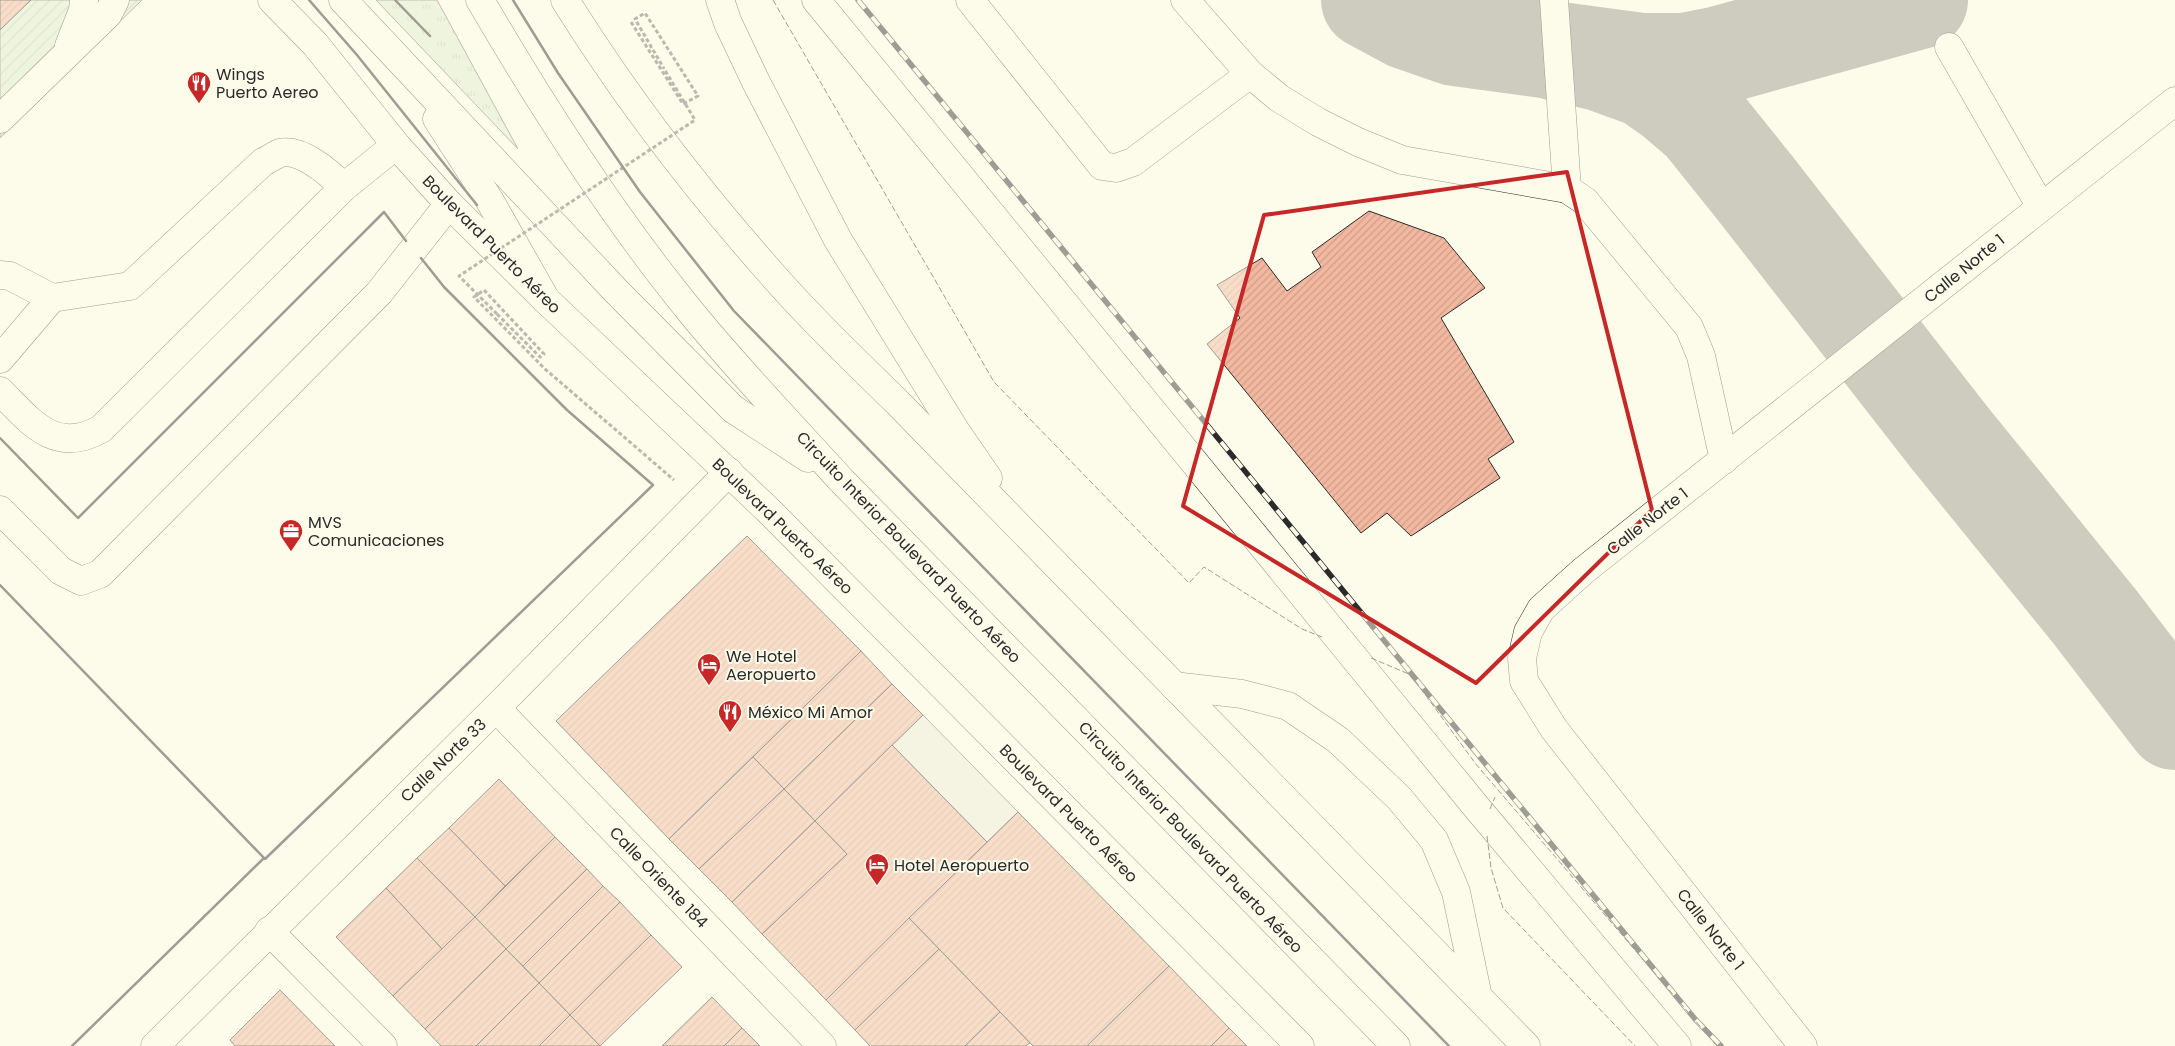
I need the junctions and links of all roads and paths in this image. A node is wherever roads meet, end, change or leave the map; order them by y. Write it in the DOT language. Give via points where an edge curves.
graph roads {
  1 [pos="84,0"];
  2 [pos="114,0"];
  3 [pos="272,0"];
  4 [pos="343,0"];
  5 [pos="480,0"];
  6 [pos="565,0"];
  7 [pos="720,0"];
  8 [pos="816,0"];
  9 [pos="970,0"];
  10 [pos="1185,0"];
  11 [pos="1554,0"];
  12 [pos="631,22"];
  13 [pos="1950,47"];
  14 [pos="65,57"];
  15 [pos="398,59"];
  16 [pos="1250,74"];
  17 [pos="2175,101"];
  18 [pos="0,119"];
  19 [pos="396,145"];
  20 [pos="344,186"];
  21 [pos="1567,189"];
  22 [pos="449,204"];
  23 [pos="2041,207"];
  24 [pos="0,275"];
  25 [pos="52,298"];
  26 [pos="546,300"];
  27 [pos="0,358"];
  28 [pos="0,391"];
  29 [pos="1724,460"];
  30 [pos="729,472"];
  31 [pos="842,481"];
  32 [pos="699,502"];
  33 [pos="0,510"];
  34 [pos="1028,538"];
  35 [pos="1174,686"];
  36 [pos="496,708"];
  37 [pos="269,931"];
  38 [pos="1478,997"];
  39 [pos="155,1046"];
  40 [pos="383,1046"];
  41 [pos="822,1046"];
  42 [pos="1300,1046"];
  43 [pos="1396,1046"];
  44 [pos="1526,1046"];
  45 [pos="1677,1046"];
  46 [pos="1803,1046"];
  1 -- 14 [label="main road"];
  2 -- 14 [label="main road" via="108,14"];
  3 -- 19 [label="main road, Boulevard Puerto Aéreo" via="314,44"];
  4 -- 15 [label="main road"];
  5 -- 31 [label="main road, Circuito Interior Boulevard Puerto Aéreo" via="570,146 636,241 697,319"];
  6 -- 34 [label="main road" via="639,108 763,264 825,332"];
  7 -- 34 [label="main road" via="756,82 838,240 957,433"];
  8 -- 45 [label="main road" via="1478,809"];
  9 -- 16 [label="main road" via="1102,166 1116,168 1133,162"];
  10 -- 16 [label="main road"];
  11 -- 21 [label="main road"];
  12 -- 32 [label="path, bridge" via="683,104 698,96 645,12 635,19 663,67 695,120 459,276 498,314 540,357 544,354 484,290 474,297 545,369"];
  13 -- 23 [label="main road"];
  14 -- 18 [label="main road"];
  15 -- 26 [label="main road" via="490,201"];
  15 -- 31 [label="main road" via="617,292 733,409"];
  16 -- 21 [label="main road" via="1279,98 1318,122 1402,160"];
  17 -- 23 [label="main road, Calle Norte 1"];
  19 -- 20 [label="main road"];
  19 -- 22 [label="main road, Boulevard Puerto Aéreo"];
  20 -- 25 [label="main road" via="322,167 295,154 280,153 263,162 130,286"];
  20 -- 28 [label="main road" via="101,429 86,437 67,440 34,425"];
  21 -- 29 [label="main road" via="1586,201 1600,216 1689,327 1701,356"];
  22 -- 26 [label="main road, Boulevard Puerto Aéreo"];
  22 -- 33 [label="main road" via="379,293 100,574 80,581 62,572"];
  23 -- 29 [label="main road, Calle Norte 1"];
  24 -- 25 [label="main road" via="10,276"];
  25 -- 27 [label="main road"];
  26 -- 30 [label="main road, Boulevard Puerto Aéreo"];
  29 -- 46 [label="main road, Calle Norte 1" via="1583,571 1541,609 1528,632 1522,658 1524,681 1554,729"];
  30 -- 32 [label="main road, Calle Norte 33"];
  30 -- 42 [label="main road, Boulevard Puerto Aéreo"];
  31 -- 43 [label="main road, Circuito Interior Boulevard Puerto Aéreo"];
  32 -- 36 [label="main road, Calle Norte 33"];
  34 -- 35 [label="main road"];
  35 -- 38 [label="main road"];
  35 -- 38 [label="main road" via="1242,694 1288,706 1338,740 1399,798 1434,840 1456,892"];
  36 -- 37 [label="main road, Calle Norte 33"];
  36 -- 41 [label="main road, Calle Oriente 184"];
  37 -- 39 [label="main road, Calle Norte 33"];
  37 -- 40 [label="main road"];
  38 -- 44 [label="main road"];
}
